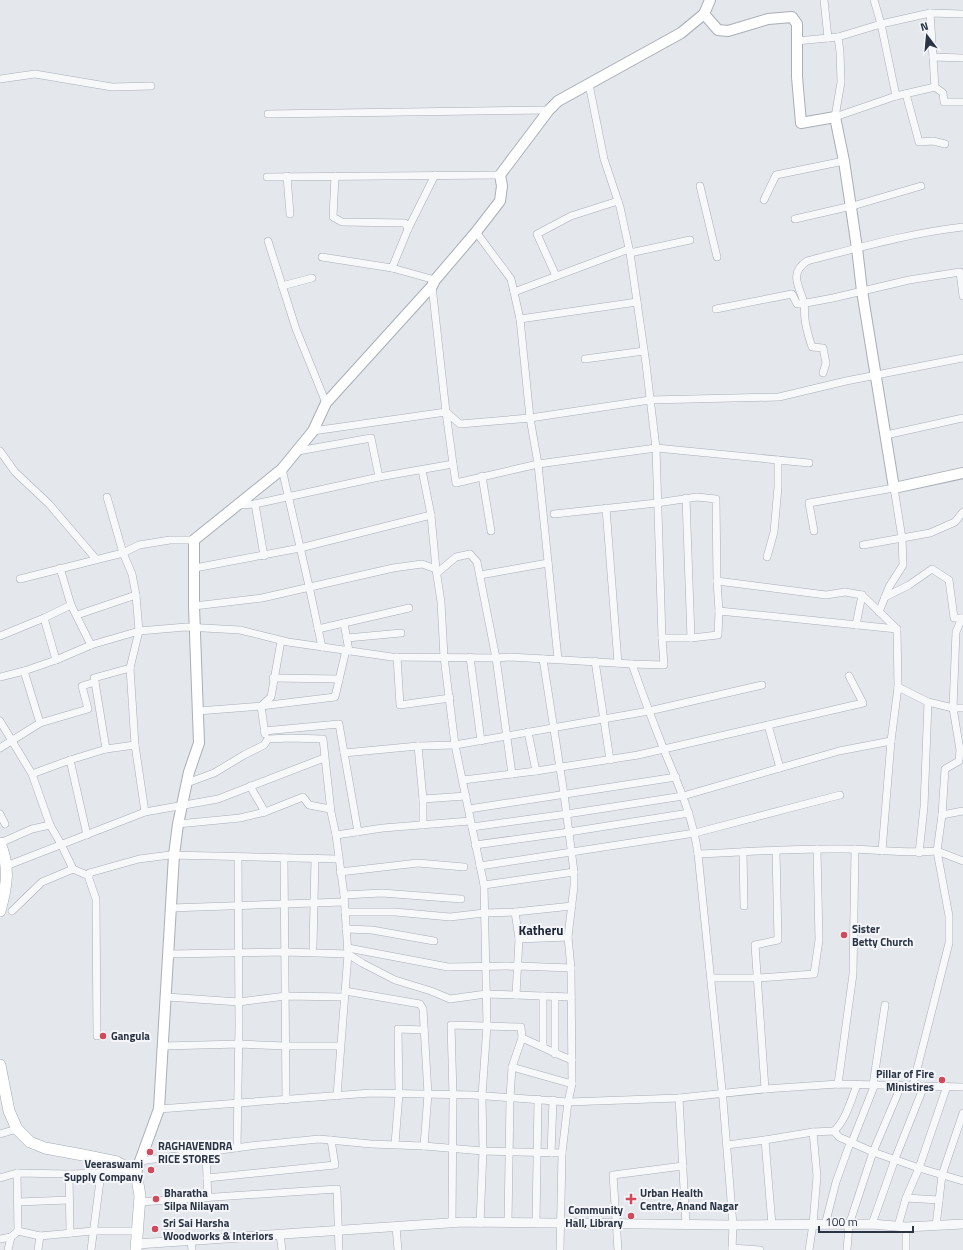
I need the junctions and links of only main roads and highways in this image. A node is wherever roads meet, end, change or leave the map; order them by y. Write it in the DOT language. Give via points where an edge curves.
graph roads {
  1 [pos="710,0"];
  2 [pos="704,14"];
  3 [pos="963,473"];
  4 [pos="0,843"];
  5 [pos="2,900"];
  6 [pos="0,911"];
  7 [pos="0,1065"];
  8 [pos="3,1094"];
  9 [pos="138,1166"];
  10 [pos="137,1247"];
  1 -- 2 [label="main road"];
  2 -- 3 [label="main road" via="718,30 728,31 768,19 792,17 797,24 797,77 801,123 835,117 894,488"];
  2 -- 9 [label="main road" via="681,33 558,101 549,110 500,175 500,201 433,283 326,403 313,430 298,450 282,469 194,540 194,628 199,743 189,772 174,855 159,1109"];
  4 -- 5 [label="main road" via="6,857 6,884"];
  5 -- 6 [label="main road"];
  7 -- 8 [label="main road"];
  8 -- 9 [label="main road" via="17,1129 30,1142 45,1148"];
  9 -- 10 [label="main road" via="140,1202"];
}
